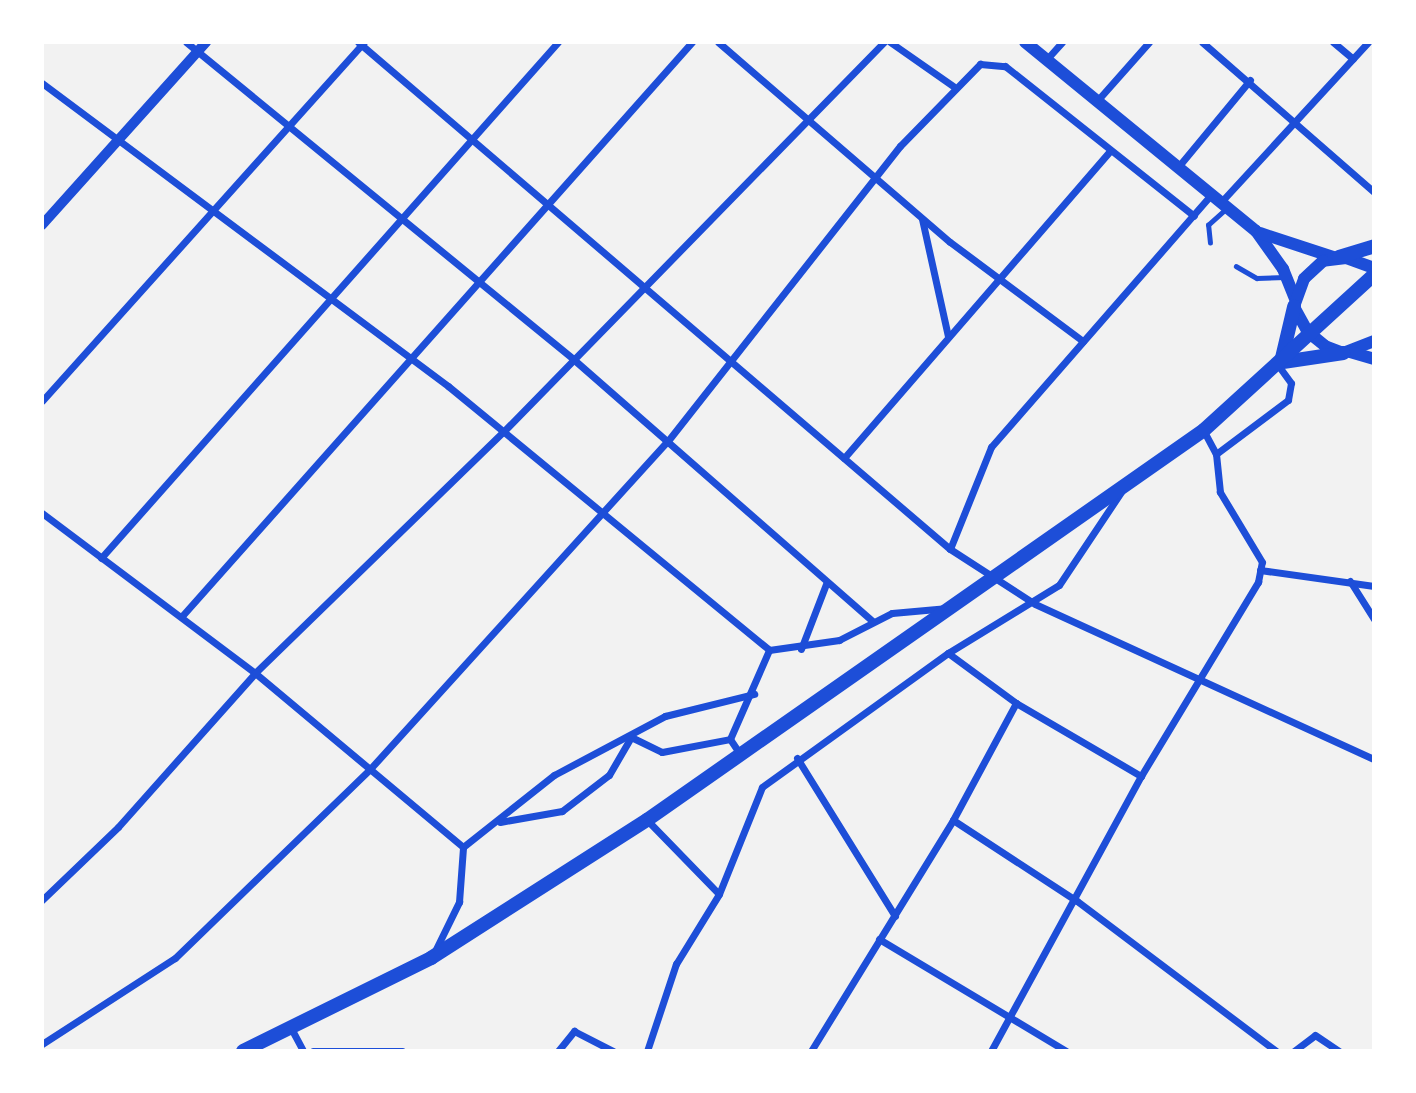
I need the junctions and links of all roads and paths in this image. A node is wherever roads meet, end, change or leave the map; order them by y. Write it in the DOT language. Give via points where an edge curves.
graph roads {
  1 [pos="186,42"];
  2 [pos="206,42"];
  3 [pos="558,42"];
  4 [pos="692,42"];
  5 [pos="718,42"];
  6 [pos="884,42"];
  7 [pos="890,42"];
  8 [pos="1025,42"];
  9 [pos="1062,42"];
  10 [pos="1149,42"];
  11 [pos="1202,42"];
  12 [pos="1333,42"];
  13 [pos="1368,42"];
  14 [pos="362,43"];
  15 [pos="197,52"];
  16 [pos="1353,59"];
  17 [pos="1046,60"];
  18 [pos="1250,80"];
  19 [pos="42,83"];
  20 [pos="953,86"];
  21 [pos="1095,102"];
  22 [pos="809,121"];
  23 [pos="1295,122"];
  24 [pos="289,128"];
  25 [pos="118,141"];
  26 [pos="471,142"];
  27 [pos="1110,151"];
  28 [pos="1178,167"];
  29 [pos="876,176"];
  30 [pos="1374,192"];
  31 [pos="1220,201"];
  32 [pos="545,206"];
  33 [pos="211,208"];
  34 [pos="1194,216"];
  35 [pos="922,219"];
  36 [pos="402,221"];
  37 [pos="42,225"];
  38 [pos="1256,232"];
  39 [pos="1210,243"];
  40 [pos="1374,246"];
  41 [pos="1336,257"];
  42 [pos="1236,267"];
  43 [pos="1374,268"];
  44 [pos="1001,275"];
  45 [pos="1374,275"];
  46 [pos="1286,277"];
  47 [pos="478,282"];
  48 [pos="643,286"];
  49 [pos="332,300"];
  50 [pos="1294,303"];
  51 [pos="948,336"];
  52 [pos="1311,337"];
  53 [pos="1083,341"];
  54 [pos="1374,341"];
  55 [pos="1346,352"];
  56 [pos="409,357"];
  57 [pos="572,358"];
  58 [pos="1374,359"];
  59 [pos="734,363"];
  60 [pos="1280,363"];
  61 [pos="42,401"];
  62 [pos="1204,430"];
  63 [pos="503,432"];
  64 [pos="667,442"];
  65 [pos="1216,454"];
  66 [pos="844,458"];
  67 [pos="1123,488"];
  68 [pos="42,513"];
  69 [pos="599,513"];
  70 [pos="950,549"];
  71 [pos="101,558"];
  72 [pos="1260,570"];
  73 [pos="995,576"];
  74 [pos="1350,581"];
  75 [pos="826,584"];
  76 [pos="1374,586"];
  77 [pos="1035,604"];
  78 [pos="949,608"];
  79 [pos="181,616"];
  80 [pos="1374,619"];
  81 [pos="872,621"];
  82 [pos="801,649"];
  83 [pos="769,650"];
  84 [pos="948,653"];
  85 [pos="255,673"];
  86 [pos="1201,676"];
  87 [pos="754,694"];
  88 [pos="1016,703"];
  89 [pos="631,737"];
  90 [pos="730,739"];
  91 [pos="740,754"];
  92 [pos="797,758"];
  93 [pos="1374,759"];
  94 [pos="370,769"];
  95 [pos="1141,776"];
  96 [pos="646,820"];
  97 [pos="953,820"];
  98 [pos="499,822"];
  99 [pos="463,847"];
  100 [pos="719,894"];
  101 [pos="42,900"];
  102 [pos="1077,901"];
  103 [pos="895,916"];
  104 [pos="879,939"];
  105 [pos="431,958"];
  106 [pos="1009,1018"];
  107 [pos="292,1030"];
  108 [pos="42,1044"];
  109 [pos="243,1051"];
  110 [pos="303,1051"];
  111 [pos="313,1051"];
  112 [pos="402,1051"];
  113 [pos="558,1051"];
  114 [pos="613,1051"];
  115 [pos="647,1051"];
  116 [pos="811,1051"];
  117 [pos="992,1051"];
  118 [pos="1066,1051"];
  119 [pos="1276,1051"];
  120 [pos="1294,1051"];
  121 [pos="1339,1051"];
  1 -- 15 [label="street"];
  2 -- 15 [label="street"];
  3 -- 26 [label="street"];
  4 -- 32 [label="street"];
  5 -- 22 [label="street"];
  6 -- 22 [label="street"];
  7 -- 20 [label="street"];
  8 -- 17 [label="main road"];
  9 -- 17 [label="street"];
  10 -- 21 [label="street"];
  11 -- 18 [label="street"];
  12 -- 16 [label="street"];
  13 -- 16 [label="street"];
  14 -- 24 [label="street"];
  14 -- 26 [label="street"];
  15 -- 24 [label="street"];
  15 -- 25 [label="street"];
  16 -- 23 [label="street"];
  17 -- 21 [label="main road"];
  18 -- 23 [label="street"];
  18 -- 28 [label="street"];
  19 -- 25 [label="street"];
  20 -- 27 [label="street" via="981,64 1005,66"];
  20 -- 29 [label="street"];
  21 -- 28 [label="main road"];
  22 -- 29 [label="street"];
  22 -- 48 [label="street"];
  23 -- 30 [label="street"];
  23 -- 31 [label="street"];
  24 -- 33 [label="street"];
  24 -- 36 [label="street"];
  25 -- 33 [label="street"];
  25 -- 37 [label="street"];
  26 -- 32 [label="street"];
  26 -- 36 [label="street"];
  27 -- 34 [label="street"];
  27 -- 44 [label="street"];
  28 -- 31 [label="main road"];
  29 -- 35 [label="street"];
  29 -- 59 [label="street"];
  31 -- 34 [label="street"];
  31 -- 38 [label="main road"];
  31 -- 39 [label="lane" via="1208,225"];
  32 -- 47 [label="street"];
  32 -- 48 [label="street"];
  33 -- 49 [label="street"];
  33 -- 61 [label="street"];
  34 -- 53 [label="street"];
  35 -- 44 [label="street"];
  35 -- 51 [label="street"];
  36 -- 47 [label="street"];
  36 -- 49 [label="street"];
  38 -- 41 [label="main road"];
  38 -- 46 [label="main road"];
  40 -- 41 [label="highway"];
  41 -- 43 [label="main road"];
  41 -- 50 [label="main road" via="1310,270"];
  42 -- 46 [label="lane" via="1257,278"];
  44 -- 51 [label="street"];
  44 -- 53 [label="street"];
  45 -- 52 [label="highway"];
  46 -- 50 [label="main road"];
  47 -- 56 [label="street"];
  47 -- 57 [label="street"];
  48 -- 57 [label="street"];
  48 -- 59 [label="street"];
  49 -- 56 [label="street"];
  49 -- 71 [label="street"];
  50 -- 52 [label="main road"];
  50 -- 60 [label="highway"];
  51 -- 66 [label="street"];
  52 -- 55 [label="main road"];
  52 -- 60 [label="highway"];
  53 -- 70 [label="street" via="991,447"];
  54 -- 55 [label="main road"];
  55 -- 58 [label="main road"];
  55 -- 60 [label="highway"];
  56 -- 63 [label="street"];
  56 -- 79 [label="street"];
  57 -- 63 [label="street"];
  57 -- 64 [label="street"];
  59 -- 64 [label="street"];
  59 -- 66 [label="street"];
  60 -- 62 [label="highway"];
  60 -- 65 [label="street" via="1292,383 1288,400"];
  62 -- 65 [label="street"];
  62 -- 67 [label="highway"];
  63 -- 69 [label="street"];
  63 -- 85 [label="street"];
  64 -- 69 [label="street"];
  64 -- 75 [label="street"];
  65 -- 72 [label="street" via="1220,492 1251,539"];
  66 -- 70 [label="street"];
  67 -- 73 [label="highway"];
  67 -- 77 [label="street" via="1085,552"];
  68 -- 71 [label="street"];
  69 -- 83 [label="street"];
  69 -- 94 [label="street"];
  70 -- 73 [label="street"];
  71 -- 79 [label="street"];
  72 -- 74 [label="street"];
  72 -- 86 [label="street"];
  73 -- 77 [label="street"];
  73 -- 78 [label="highway"];
  74 -- 76 [label="street"];
  74 -- 80 [label="street"];
  75 -- 81 [label="street"];
  75 -- 82 [label="street"];
  77 -- 84 [label="street"];
  77 -- 86 [label="street"];
  78 -- 81 [label="street" via="924,606"];
  78 -- 91 [label="highway"];
  79 -- 85 [label="street"];
  81 -- 82 [label="street" via="839,640"];
  82 -- 83 [label="street"];
  83 -- 87 [label="street"];
  84 -- 88 [label="street"];
  84 -- 92 [label="street"];
  85 -- 94 [label="street"];
  85 -- 101 [label="street"];
  86 -- 93 [label="street"];
  86 -- 95 [label="street"];
  87 -- 89 [label="street" via="687,707"];
  87 -- 90 [label="street"];
  88 -- 95 [label="street"];
  88 -- 97 [label="street"];
  89 -- 90 [label="street" via="662,752"];
  89 -- 98 [label="street" via="554,775"];
  89 -- 98 [label="street" via="609,775 562,811"];
  90 -- 91 [label="street"];
  91 -- 96 [label="highway"];
  92 -- 100 [label="street" via="751,804"];
  92 -- 103 [label="street"];
  94 -- 99 [label="street"];
  94 -- 108 [label="street" via="175,958"];
  95 -- 102 [label="street"];
  96 -- 100 [label="street"];
  96 -- 105 [label="highway"];
  97 -- 102 [label="street"];
  97 -- 103 [label="street"];
  98 -- 99 [label="street"];
  99 -- 105 [label="street" via="459,902"];
  100 -- 115 [label="street" via="676,964"];
  102 -- 106 [label="street"];
  102 -- 119 [label="street"];
  103 -- 104 [label="street"];
  104 -- 106 [label="street"];
  104 -- 116 [label="street"];
  105 -- 107 [label="highway"];
  106 -- 117 [label="street"];
  106 -- 118 [label="street"];
  107 -- 109 [label="highway"];
  107 -- 110 [label="street"];
  111 -- 112 [label="street"];
  113 -- 114 [label="street" via="574,1031"];
  120 -- 121 [label="street" via="1315,1035"];
}
